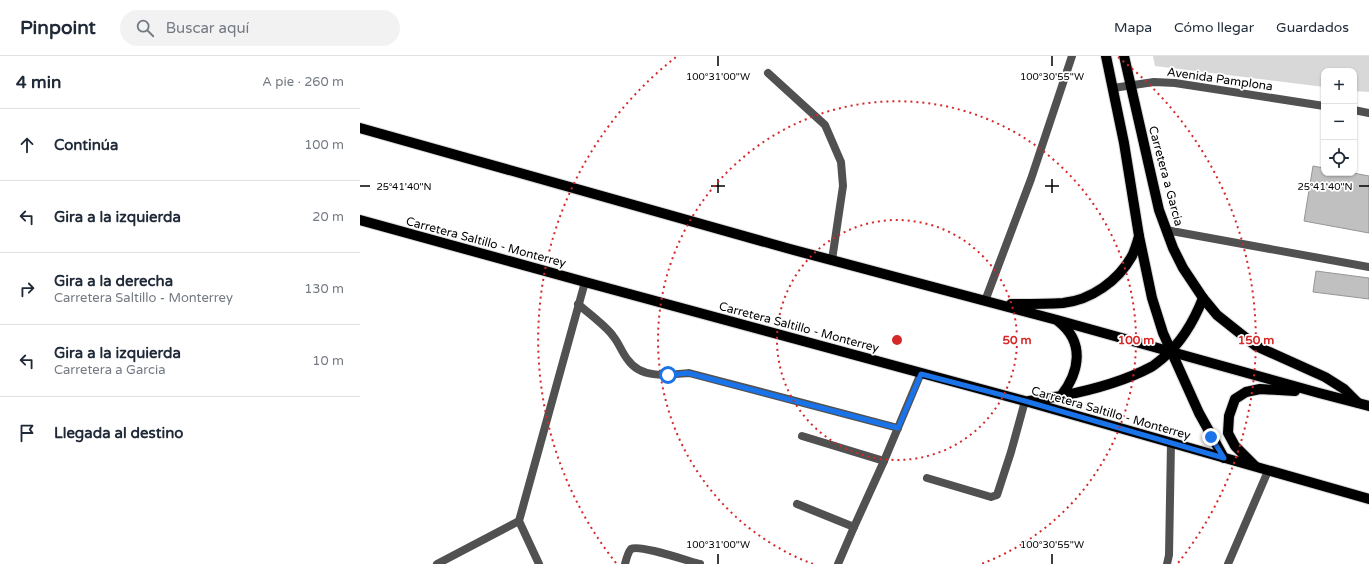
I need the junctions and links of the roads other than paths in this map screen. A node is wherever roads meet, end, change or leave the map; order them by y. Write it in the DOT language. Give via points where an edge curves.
graph roads {
  1 [pos="1072,56"];
  2 [pos="1106,56"];
  3 [pos="1124,56"];
  4 [pos="768,73"];
  5 [pos="1130,85"];
  6 [pos="1113,88"];
  7 [pos="1321,106"];
  8 [pos="1357,111"];
  9 [pos="1369,113"];
  10 [pos="360,128"];
  11 [pos="360,220"];
  12 [pos="1166,230"];
  13 [pos="1139,236"];
  14 [pos="832,260"];
  15 [pos="1369,267"];
  16 [pos="585,282"];
  17 [pos="1203,298"];
  18 [pos="985,300"];
  19 [pos="578,304"];
  20 [pos="1001,305"];
  21 [pos="1057,320"];
  22 [pos="1171,351"];
  23 [pos="921,374"];
  24 [pos="1319,393"];
  25 [pos="1061,396"];
  26 [pos="1025,401"];
  27 [pos="1358,403"];
  28 [pos="1369,406"];
  29 [pos="898,428"];
  30 [pos="802,436"];
  31 [pos="1171,443"];
  32 [pos="1224,458"];
  33 [pos="884,461"];
  34 [pos="1257,467"];
  35 [pos="1268,471"];
  36 [pos="927,478"];
  37 [pos="1369,499"];
  38 [pos="797,504"];
  39 [pos="519,521"];
  40 [pos="854,527"];
  41 [pos="437,564"];
  42 [pos="539,564"];
  43 [pos="625,564"];
  44 [pos="700,564"];
  45 [pos="838,564"];
  46 [pos="1167,564"];
  47 [pos="1228,564"];
  1 -- 18 [label="street" via="1031,178"];
  2 -- 6 [label="main road"];
  3 -- 5 [label="main road, Carretera a Garcia"];
  4 -- 14 [label="street" via="825,126 841,162 843,186"];
  5 -- 6 [label="street, Avenida Pamplona"];
  5 -- 7 [label="street, Avenida Pamplona" via="1175,83"];
  5 -- 12 [label="main road, Carretera a Garcia"];
  6 -- 13 [label="main road"];
  8 -- 9 [label="street"];
  10 -- 14 [label="main road"];
  11 -- 16 [label="main road, Carretera Saltillo - Monterrey"];
  12 -- 15 [label="street"];
  12 -- 17 [label="main road, Carretera a Garcia" via="1183,268"];
  13 -- 20 [label="main road" via="1132,256 1119,274 1104,288 1085,298 1064,303"];
  13 -- 22 [label="main road" via="1152,298"];
  14 -- 18 [label="main road"];
  16 -- 19 [label="street"];
  16 -- 23 [label="main road, Carretera Saltillo - Monterrey"];
  17 -- 22 [label="main road" via="1198,313"];
  17 -- 27 [label="main road, Carretera a Garcia" via="1217,315 1256,346 1325,377 1344,389"];
  18 -- 20 [label="main road"];
  19 -- 29 [label="street" via="613,336 628,361 638,370 650,374 688,373"];
  19 -- 39 [label="street"];
  20 -- 21 [label="main road"];
  21 -- 22 [label="main road"];
  21 -- 25 [label="main road" via="1073,338 1077,363 1070,383"];
  22 -- 24 [label="main road"];
  22 -- 25 [label="main road" via="1152,367 1108,385"];
  22 -- 32 [label="main road" via="1199,413"];
  23 -- 26 [label="main road, Carretera Saltillo - Monterrey"];
  23 -- 29 [label="street"];
  24 -- 27 [label="main road"];
  24 -- 34 [label="main road" via="1260,389 1246,392 1236,399 1228,433 1236,446"];
  25 -- 26 [label="main road"];
  26 -- 31 [label="main road, Carretera Saltillo - Monterrey"];
  26 -- 36 [label="street" via="997,495 991,497"];
  27 -- 28 [label="main road"];
  29 -- 33 [label="street"];
  30 -- 33 [label="street"];
  31 -- 32 [label="main road, Carretera Saltillo - Monterrey"];
  31 -- 46 [label="street"];
  32 -- 34 [label="main road, Carretera Saltillo - Monterrey"];
  33 -- 40 [label="street"];
  34 -- 35 [label="main road, Carretera Saltillo - Monterrey"];
  35 -- 37 [label="main road, Carretera Saltillo - Monterrey"];
  35 -- 47 [label="street"];
  38 -- 40 [label="street"];
  39 -- 41 [label="street"];
  39 -- 42 [label="street"];
  40 -- 45 [label="street"];
  43 -- 44 [label="street" via="629,552 636,547"];
}
